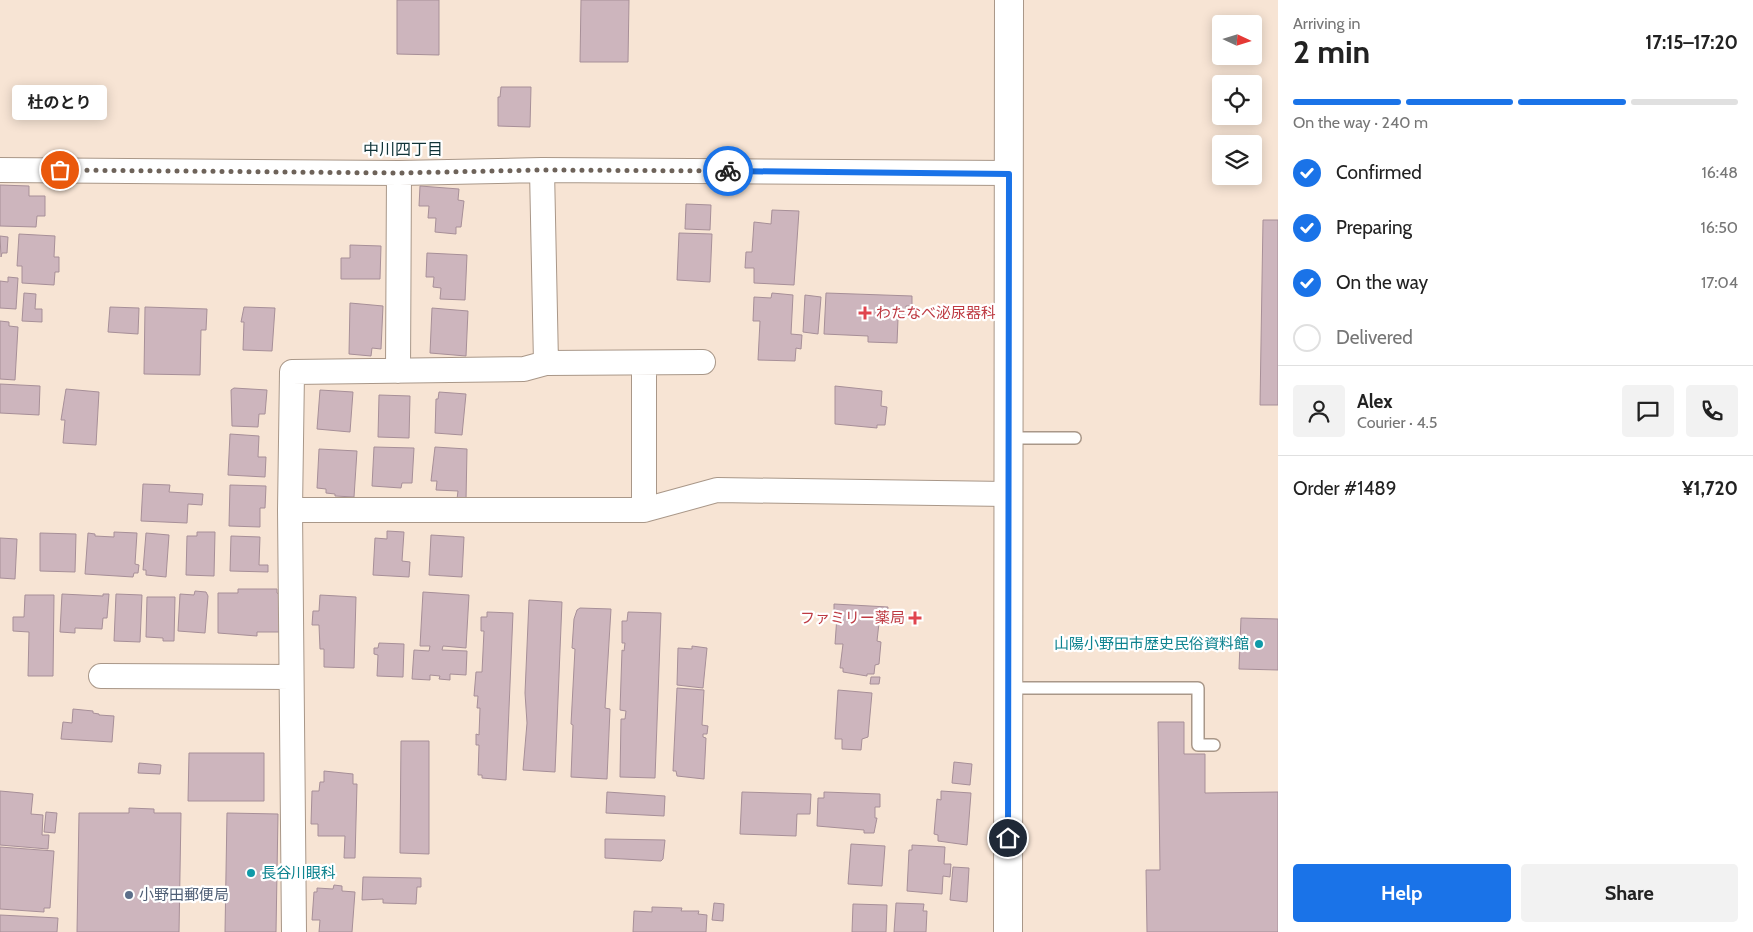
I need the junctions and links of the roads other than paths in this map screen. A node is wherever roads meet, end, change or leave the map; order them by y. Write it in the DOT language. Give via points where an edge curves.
graph roads {
  1 [pos="1009,0"];
  2 [pos="0,170"];
  3 [pos="542,170"];
  4 [pos="399,173"];
  5 [pos="1009,174"];
  6 [pos="644,362"];
  7 [pos="703,362"];
  8 [pos="546,364"];
  9 [pos="398,371"];
  10 [pos="1009,438"];
  11 [pos="1075,438"];
  12 [pos="1007,494"];
  13 [pos="290,510"];
  14 [pos="644,510"];
  15 [pos="101,676"];
  16 [pos="291,677"];
  17 [pos="1008,688"];
  18 [pos="1214,745"];
  19 [pos="294,932"];
  20 [pos="1008,932"];
  1 -- 5 [label="street"];
  2 -- 4 [label="street"];
  3 -- 4 [label="street"];
  3 -- 5 [label="street"];
  3 -- 8 [label="street"];
  4 -- 9 [label="street"];
  5 -- 10 [label="street"];
  6 -- 7 [label="street"];
  6 -- 8 [label="street"];
  6 -- 14 [label="street"];
  8 -- 9 [label="street" via="524,368"];
  9 -- 13 [label="street" via="292,372"];
  10 -- 11 [label="lane"];
  10 -- 12 [label="street"];
  12 -- 14 [label="street" via="717,490"];
  12 -- 17 [label="street"];
  13 -- 14 [label="street"];
  13 -- 16 [label="street"];
  15 -- 16 [label="street"];
  16 -- 19 [label="street"];
  17 -- 18 [label="lane" via="1198,688 1198,745"];
  17 -- 20 [label="street"];
}
